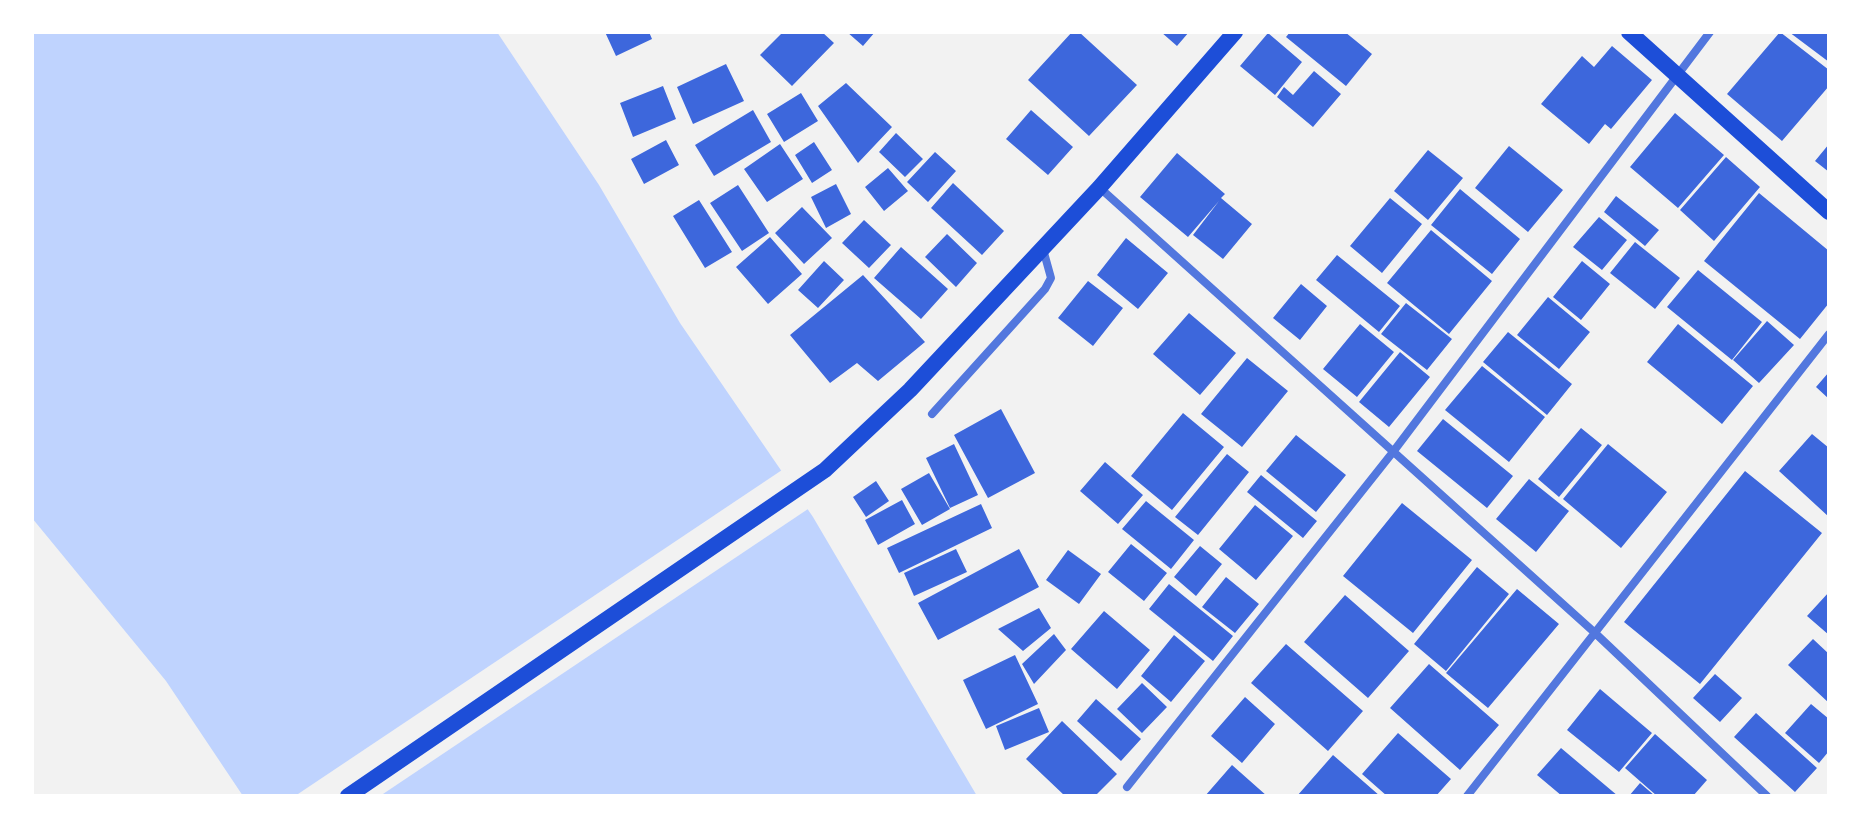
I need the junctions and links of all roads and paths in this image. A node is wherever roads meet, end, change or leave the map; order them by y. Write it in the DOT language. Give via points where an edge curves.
graph roads {
  1 [pos="1235,32"];
  2 [pos="1629,32"];
  3 [pos="1710,32"];
  4 [pos="1678,74"];
  5 [pos="1099,188"];
  6 [pos="1829,212"];
  7 [pos="1043,248"];
  8 [pos="1829,334"];
  9 [pos="932,414"];
  10 [pos="1393,452"];
  11 [pos="1594,632"];
  12 [pos="1127,787"];
  13 [pos="348,796"];
  14 [pos="1467,796"];
  15 [pos="1767,796"];
  1 -- 5 [label="main road"];
  2 -- 4 [label="main road"];
  3 -- 4 [label="street"];
  4 -- 6 [label="main road"];
  4 -- 10 [label="street"];
  5 -- 7 [label="main road"];
  5 -- 10 [label="street"];
  7 -- 9 [label="street" via="1051,278 1045,289"];
  7 -- 13 [label="main road" via="882,419 825,470"];
  8 -- 11 [label="street"];
  10 -- 11 [label="street"];
  10 -- 12 [label="street"];
  11 -- 14 [label="street"];
  11 -- 15 [label="street"];
}
